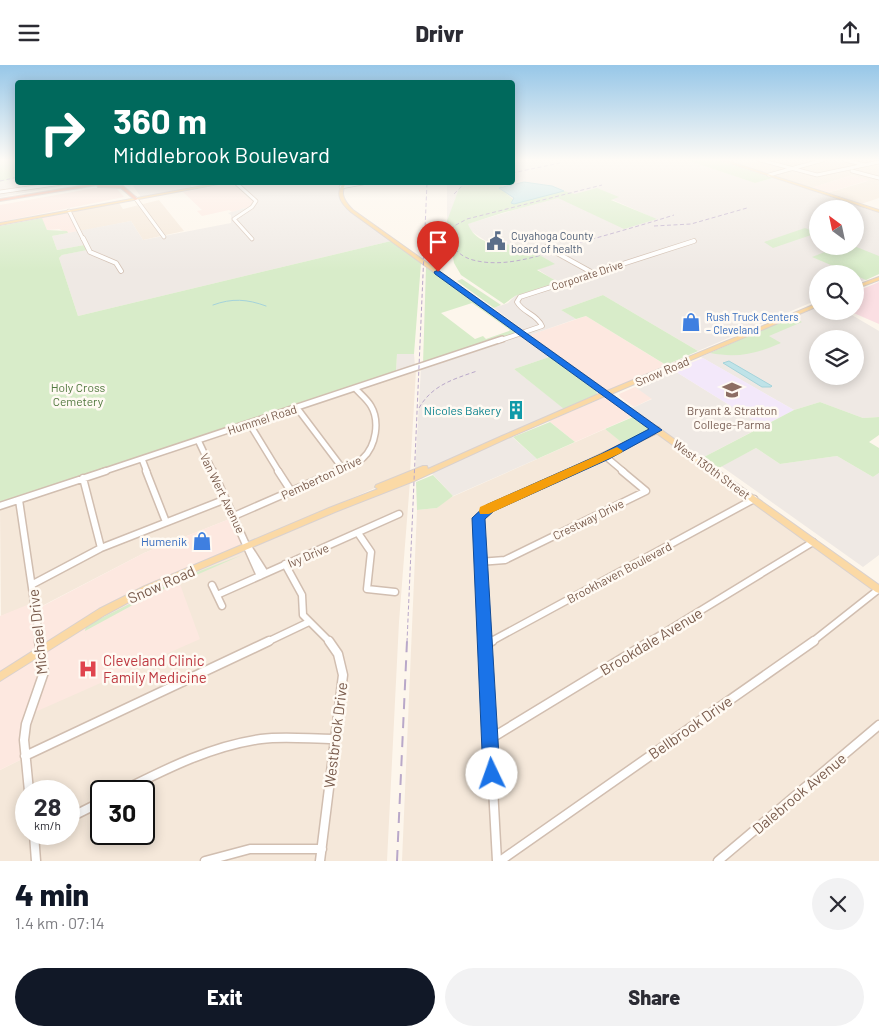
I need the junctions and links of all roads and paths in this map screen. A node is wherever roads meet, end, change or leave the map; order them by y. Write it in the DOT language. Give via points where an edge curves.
graph roads {
  1 [pos="146,197"];
  2 [pos="252,197"];
  3 [pos="342,197"];
  4 [pos="837,197"];
  5 [pos="136,199"];
  6 [pos="69,211"];
  7 [pos="879,211"];
  8 [pos="0,224"];
  9 [pos="164,237"];
  10 [pos="252,239"];
  11 [pos="694,241"];
  12 [pos="546,247"];
  13 [pos="121,271"];
  14 [pos="594,273"];
  15 [pos="879,278"];
  16 [pos="864,285"];
  17 [pos="809,308"];
  18 [pos="524,333"];
  19 [pos="356,388"];
  20 [pos="608,394"];
  21 [pos="297,408"];
  22 [pos="249,423"];
  23 [pos="657,430"];
  24 [pos="198,440"];
  25 [pos="605,456"];
  26 [pos="142,459"];
  27 [pos="342,469"];
  28 [pos="82,478"];
  29 [pos="291,491"];
  30 [pos="19,499"];
  31 [pos="226,499"];
  32 [pos="754,499"];
  33 [pos="0,506"];
  34 [pos="399,514"];
  35 [pos="234,517"];
  36 [pos="166,522"];
  37 [pos="358,533"];
  38 [pos="813,542"];
  39 [pos="247,545"];
  40 [pos="101,548"];
  41 [pos="479,562"];
  42 [pos="285,564"];
  43 [pos="262,574"];
  44 [pos="33,584"];
  45 [pos="212,585"];
  46 [pos="879,590"];
  47 [pos="395,592"];
  48 [pos="217,595"];
  49 [pos="222,606"];
  50 [pos="308,622"];
  51 [pos="484,645"];
  52 [pos="42,650"];
  53 [pos="0,677"];
  54 [pos="879,725"];
  55 [pos="334,739"];
  56 [pos="490,739"];
  57 [pos="25,756"];
  58 [pos="28,780"];
  59 [pos="144,780"];
  60 [pos="35,845"];
  61 [pos="322,849"];
  62 [pos="36,861"];
  63 [pos="205,861"];
  64 [pos="320,861"];
  65 [pos="498,861"];
  66 [pos="718,861"];
  1 -- 5 [label="main road"];
  2 -- 10 [label="street" via="256,201 253,207 234,219"];
  3 -- 18 [label="main road, West 130th Street" via="347,206"];
  4 -- 7 [label="main road"];
  5 -- 6 [label="main road"];
  5 -- 9 [label="street"];
  6 -- 8 [label="main road"];
  6 -- 13 [label="street" via="90,252 116,263"];
  11 -- 14 [label="street, Corporate Drive"];
  12 -- 14 [label="street"];
  14 -- 18 [label="street, Corporate Drive" via="524,295 518,300 519,306 539,320 542,326"];
  15 -- 16 [label="main road"];
  17 -- 20 [label="main road, Snow Road"];
  18 -- 19 [label="street, Hummel Road"];
  18 -- 20 [label="main road, West 130th Street"];
  19 -- 21 [label="street, Hummel Road"];
  19 -- 27 [label="street, Pemberton Drive" via="370,405 374,416 374,444 362,461"];
  20 -- 23 [label="main road, West 130th Street"];
  20 -- 39 [label="main road, Snow Road" via="381,492"];
  21 -- 22 [label="street, Hummel Road"];
  21 -- 27 [label="street"];
  22 -- 24 [label="street, Hummel Road"];
  22 -- 29 [label="street"];
  23 -- 25 [label="street"];
  23 -- 32 [label="main road, West 130th Street"];
  24 -- 26 [label="street, Hummel Road"];
  24 -- 31 [label="street, Van Wert Avenue"];
  25 -- 41 [label="street" via="484,511 477,522"];
  25 -- 41 [label="street, Crestway Drive" via="646,491 505,561"];
  26 -- 28 [label="street, Hummel Road"];
  26 -- 36 [label="street"];
  27 -- 29 [label="street, Pemberton Drive"];
  28 -- 30 [label="street, Hummel Road"];
  28 -- 40 [label="street"];
  29 -- 35 [label="street, Pemberton Drive"];
  30 -- 33 [label="street, Hummel Road"];
  30 -- 44 [label="street, Michael Drive"];
  31 -- 35 [label="street, Van Wert Avenue"];
  31 -- 36 [label="street"];
  32 -- 38 [label="main road, West 130th Street"];
  32 -- 51 [label="street, Brookhaven Boulevard"];
  34 -- 37 [label="street, Ivy Drive" via="390,522"];
  35 -- 39 [label="street, Van Wert Avenue"];
  36 -- 40 [label="street"];
  37 -- 42 [label="street, Ivy Drive"];
  37 -- 47 [label="street" via="371,552 367,589"];
  38 -- 46 [label="main road, West 130th Street"];
  38 -- 56 [label="street, Brookdale Avenue"];
  39 -- 43 [label="street, Van Wert Avenue" via="248,553"];
  39 -- 52 [label="main road, Snow Road" via="125,599"];
  40 -- 44 [label="street"];
  41 -- 51 [label="street"];
  42 -- 43 [label="street, Ivy Drive"];
  42 -- 50 [label="street" via="303,596 303,615"];
  43 -- 48 [label="street, Ivy Drive"];
  44 -- 52 [label="street, Michael Drive"];
  45 -- 48 [label="street"];
  46 -- 65 [label="street, Bellbrook Drive" via="812,642"];
  48 -- 49 [label="street"];
  50 -- 55 [label="street, Westbrook Drive" via="335,646 341,658 343,675"];
  50 -- 57 [label="street"];
  51 -- 56 [label="street"];
  52 -- 53 [label="main road, Snow Road"];
  52 -- 57 [label="street, Michael Drive" via="43,680 25,726"];
  54 -- 66 [label="street, Dalebrook Avenue"];
  55 -- 59 [label="street" via="262,739 183,761"];
  55 -- 61 [label="street, Westbrook Drive"];
  56 -- 65 [label="street"];
  57 -- 58 [label="street, Michael Drive"];
  60 -- 62 [label="street"];
  61 -- 63 [label="street" via="250,849"];
  61 -- 64 [label="street, Westbrook Drive"];
}
